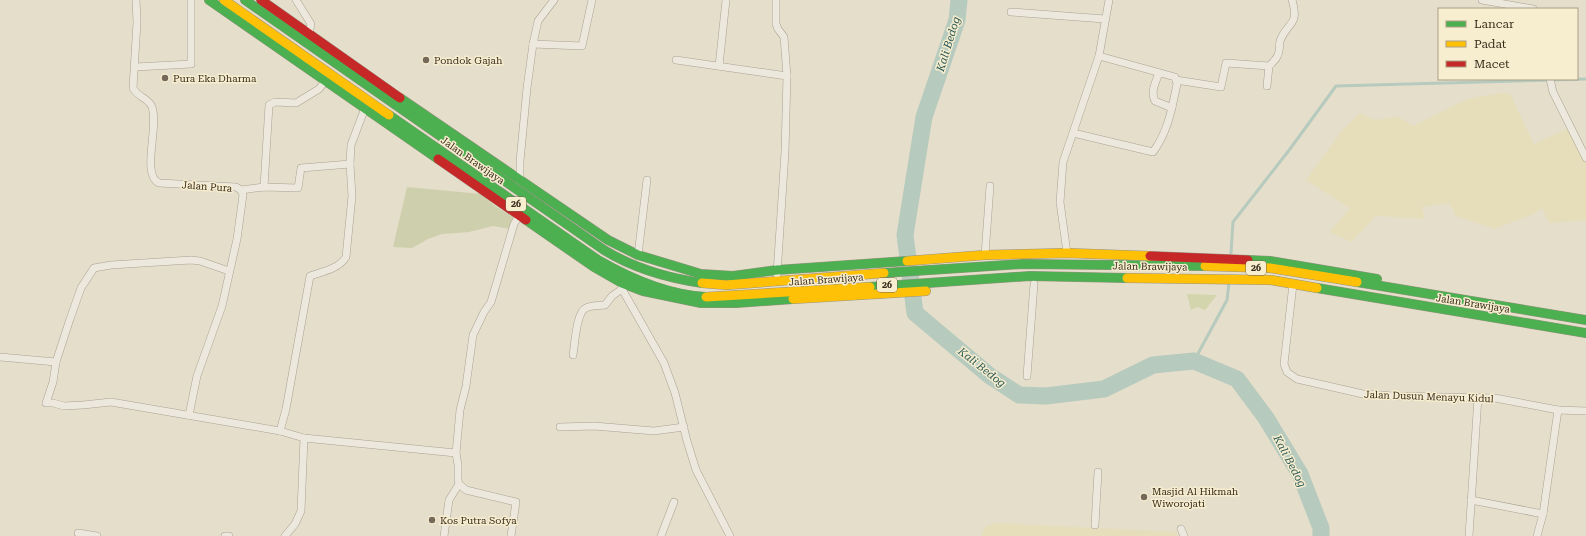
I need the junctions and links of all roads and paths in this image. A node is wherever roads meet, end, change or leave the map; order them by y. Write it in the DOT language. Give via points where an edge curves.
graph roads {
  1 [pos="136,0"];
  2 [pos="191,0"];
  3 [pos="209,0"];
  4 [pos="224,0"];
  5 [pos="245,0"];
  6 [pos="262,0"];
  7 [pos="296,0"];
  8 [pos="554,0"];
  9 [pos="592,0"];
  10 [pos="726,0"];
  11 [pos="776,0"];
  12 [pos="1109,0"];
  13 [pos="1292,0"];
  14 [pos="1484,0"];
  15 [pos="1528,8"];
  16 [pos="1011,12"];
  17 [pos="1105,19"];
  18 [pos="309,33"];
  19 [pos="533,44"];
  20 [pos="1099,56"];
  21 [pos="676,60"];
  22 [pos="719,66"];
  23 [pos="1269,66"];
  24 [pos="135,67"];
  25 [pos="1159,73"];
  26 [pos="788,76"];
  27 [pos="1176,80"];
  28 [pos="1550,80"];
  29 [pos="325,81"];
  30 [pos="1267,86"];
  31 [pos="365,108"];
  32 [pos="1172,108"];
  33 [pos="1073,133"];
  34 [pos="1586,158"];
  35 [pos="350,164"];
  36 [pos="647,180"];
  37 [pos="520,181"];
  38 [pos="990,186"];
  39 [pos="264,187"];
  40 [pos="241,190"];
  41 [pos="519,216"];
  42 [pos="1067,253"];
  43 [pos="638,255"];
  44 [pos="985,255"];
  45 [pos="1186,261"];
  46 [pos="1121,264"];
  47 [pos="778,270"];
  48 [pos="229,271"];
  49 [pos="1121,277"];
  50 [pos="777,280"];
  51 [pos="1196,282"];
  52 [pos="1034,284"];
  53 [pos="622,286"];
  54 [pos="926,287"];
  55 [pos="1292,287"];
  56 [pos="848,291"];
  57 [pos="1586,314"];
  58 [pos="1586,320"];
  59 [pos="1583,336"];
  60 [pos="573,355"];
  61 [pos="0,357"];
  62 [pos="56,362"];
  63 [pos="1028,376"];
  64 [pos="1478,397"];
  65 [pos="1558,410"];
  66 [pos="1586,411"];
  67 [pos="189,414"];
  68 [pos="560,427"];
  69 [pos="684,427"];
  70 [pos="280,432"];
  71 [pos="304,438"];
  72 [pos="456,454"];
  73 [pos="1098,472"];
  74 [pos="459,484"];
  75 [pos="1471,500"];
  76 [pos="674,502"];
  77 [pos="1543,514"];
  78 [pos="1095,525"];
  79 [pos="78,533"];
  80 [pos="97,536"];
  81 [pos="225,536"];
  82 [pos="229,536"];
  83 [pos="285,536"];
  84 [pos="444,536"];
  85 [pos="511,536"];
  86 [pos="661,536"];
  87 [pos="730,536"];
  88 [pos="1469,536"];
  89 [pos="1537,536"];
  1 -- 24 [label="street, Jalan Pura"];
  2 -- 24 [label="street" via="191,64"];
  3 -- 29 [label="main road"];
  4 -- 56 [label="main road, Jalan Brawijaya / 26" via="598,260 634,279 662,289 695,296"];
  5 -- 50 [label="main road, Jalan Brawijaya / 26" via="604,250 636,267 699,284 726,285"];
  6 -- 18 [label="main road"];
  7 -- 18 [label="street" via="311,24"];
  8 -- 19 [label="street" via="538,21"];
  9 -- 19 [label="street" via="582,46"];
  10 -- 22 [label="street"];
  11 -- 26 [label="street" via="776,24 784,37"];
  12 -- 17 [label="street"];
  13 -- 23 [label="street" via="1294,22 1280,42 1276,59"];
  14 -- 15 [label="street"];
  16 -- 17 [label="street"];
  17 -- 20 [label="street"];
  18 -- 37 [label="main road"];
  19 -- 37 [label="street" via="526,96"];
  20 -- 25 [label="street"];
  20 -- 33 [label="street"];
  21 -- 22 [label="street"];
  22 -- 26 [label="street"];
  23 -- 27 [label="street" via="1226,63 1221,87"];
  23 -- 30 [label="street"];
  24 -- 40 [label="street, Jalan Pura" via="133,88 152,106 154,125 150,169 155,181 236,187"];
  25 -- 27 [label="street" via="1175,77"];
  25 -- 32 [label="street" via="1152,96 1155,101"];
  26 -- 47 [label="street"];
  27 -- 32 [label="street"];
  28 -- 34 [label="street" via="1553,92"];
  29 -- 31 [label="main road"];
  29 -- 39 [label="street" via="319,89 296,103 275,102 270,105"];
  31 -- 35 [label="street" via="353,137"];
  31 -- 41 [label="main road"];
  32 -- 33 [label="street" via="1164,132 1153,152"];
  33 -- 42 [label="street" via="1063,162 1060,183"];
  35 -- 39 [label="street" via="301,168 298,188"];
  35 -- 70 [label="street" via="352,196 346,257 338,265 310,276"];
  36 -- 43 [label="street"];
  37 -- 43 [label="main road" via="608,240"];
  38 -- 44 [label="street"];
  39 -- 40 [label="street"];
  40 -- 48 [label="street, Jalan Pura" via="243,194 237,239"];
  41 -- 53 [label="main road"];
  41 -- 72 [label="street" via="514,224 491,302 473,335 460,410"];
  42 -- 44 [label="main road"];
  42 -- 45 [label="main road"];
  43 -- 47 [label="main road" via="701,274 733,276"];
  44 -- 47 [label="main road"];
  45 -- 46 [label="main road, Jalan Brawijaya / 26"];
  45 -- 57 [label="main road" via="1270,261"];
  45 -- 58 [label="main road, Jalan Brawijaya / 26" via="1270,268"];
  46 -- 49 [label="main road"];
  46 -- 50 [label="main road, Jalan Brawijaya / 26" via="1024,264"];
  47 -- 50 [label="street"];
  48 -- 62 [label="street" via="190,260 94,268 81,288"];
  48 -- 67 [label="street, Jalan Pura" via="222,306 197,376"];
  49 -- 51 [label="main road, Jalan Brawijaya / 26"];
  49 -- 54 [label="main road, Jalan Brawijaya / 26" via="1030,276"];
  51 -- 52 [label="main road"];
  51 -- 55 [label="main road, Jalan Brawijaya / 26" via="1269,288"];
  52 -- 54 [label="main road"];
  52 -- 63 [label="street"];
  53 -- 56 [label="main road" via="701,303 736,303"];
  53 -- 60 [label="street" via="605,305 586,308 581,312"];
  53 -- 69 [label="street" via="664,363"];
  54 -- 56 [label="main road, Jalan Brawijaya / 26"];
  55 -- 59 [label="main road, Jalan Brawijaya"];
  55 -- 64 [label="street, Jalan Dusun Menayu Kidul" via="1284,364 1287,372 1297,379 1363,394"];
  61 -- 62 [label="street"];
  62 -- 67 [label="street" via="46,403 71,406 111,402"];
  64 -- 65 [label="street, Jalan Dusun Menayu Kidul"];
  64 -- 75 [label="street"];
  65 -- 66 [label="street, Jalan Dusun Menayu Kidul"];
  65 -- 77 [label="street"];
  67 -- 70 [label="street"];
  68 -- 69 [label="street" via="594,426 654,431"];
  69 -- 87 [label="street" via="696,470"];
  70 -- 71 [label="street"];
  71 -- 72 [label="street"];
  71 -- 83 [label="street" via="301,511"];
  72 -- 74 [label="street"];
  73 -- 78 [label="street"];
  74 -- 84 [label="street" via="449,500"];
  74 -- 85 [label="street" via="466,490 516,502"];
  75 -- 77 [label="street"];
  75 -- 88 [label="street"];
  76 -- 86 [label="street"];
  77 -- 89 [label="street"];
  79 -- 80 [label="street"];
  81 -- 82 [label="street"];
}
